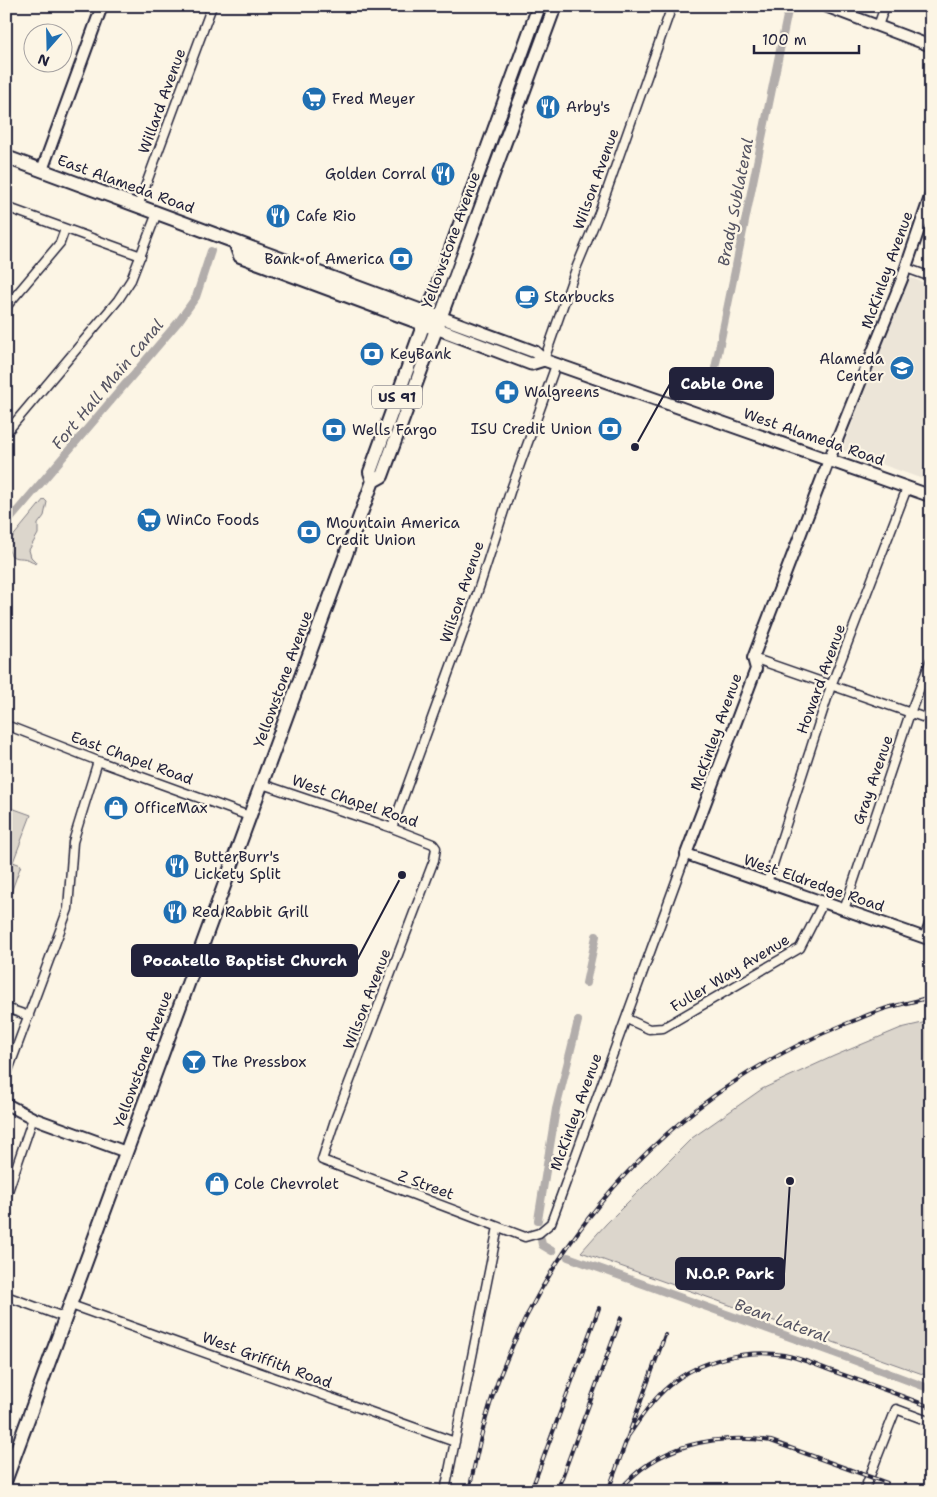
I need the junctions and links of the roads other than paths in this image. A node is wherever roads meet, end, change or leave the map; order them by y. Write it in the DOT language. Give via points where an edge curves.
graph roads {
  1 [pos="102,6"];
  2 [pos="212,6"];
  3 [pos="538,6"];
  4 [pos="555,6"];
  5 [pos="672,6"];
  6 [pos="825,6"];
  7 [pos="885,6"];
  8 [pos="878,26"];
  9 [pos="931,46"];
  10 [pos="6,157"];
  11 [pos="42,170"];
  12 [pos="931,194"];
  13 [pos="138,206"];
  14 [pos="6,207"];
  15 [pos="157,213"];
  16 [pos="65,229"];
  17 [pos="141,256"];
  18 [pos="906,268"];
  19 [pos="931,277"];
  20 [pos="10,296"];
  21 [pos="6,307"];
  22 [pos="425,318"];
  23 [pos="438,323"];
  24 [pos="544,360"];
  25 [pos="556,364"];
  26 [pos="6,433"];
  27 [pos="829,460"];
  28 [pos="373,481"];
  29 [pos="907,488"];
  30 [pos="931,496"];
  31 [pos="753,658"];
  32 [pos="931,660"];
  33 [pos="831,686"];
  34 [pos="910,713"];
  35 [pos="931,720"];
  36 [pos="6,725"];
  37 [pos="98,761"];
  38 [pos="262,784"];
  39 [pos="249,816"];
  40 [pos="392,828"];
  41 [pos="436,848"];
  42 [pos="686,854"];
  43 [pos="766,882"];
  44 [pos="823,903"];
  45 [pos="844,910"];
  46 [pos="931,919"];
  47 [pos="928,939"];
  48 [pos="6,1008"];
  49 [pos="29,1016"];
  50 [pos="627,1019"];
  51 [pos="6,1076"];
  52 [pos="6,1104"];
  53 [pos="33,1118"];
  54 [pos="126,1152"];
  55 [pos="322,1160"];
  56 [pos="6,1197"];
  57 [pos="498,1227"];
  58 [pos="521,1236"];
  59 [pos="6,1296"];
  60 [pos="71,1305"];
  61 [pos="66,1318"];
  62 [pos="931,1422"];
  63 [pos="455,1442"];
  64 [pos="6,1479"];
  65 [pos="444,1491"];
  66 [pos="864,1491"];
  1 -- 11 [label="street"];
  2 -- 13 [label="street, Willard Avenue"];
  3 -- 22 [label="main road, Yellowstone Avenue"];
  4 -- 23 [label="main road, Yellowstone Avenue"];
  5 -- 24 [label="street, Wilson Avenue"];
  6 -- 8 [label="street"];
  7 -- 8 [label="street"];
  8 -- 9 [label="street"];
  10 -- 11 [label="main road, East Alameda Road"];
  11 -- 13 [label="main road, East Alameda Road"];
  12 -- 18 [label="street, McKinley Avenue"];
  13 -- 15 [label="main road, East Alameda Road"];
  14 -- 16 [label="street"];
  15 -- 17 [label="street"];
  15 -- 22 [label="main road, East Alameda Road"];
  16 -- 17 [label="street"];
  16 -- 20 [label="street" via="60,243"];
  17 -- 26 [label="street" via="118,300"];
  18 -- 19 [label="street"];
  18 -- 27 [label="street, McKinley Avenue"];
  20 -- 21 [label="street"];
  22 -- 23 [label="main road, West Alameda Road"];
  22 -- 28 [label="main road, Yellowstone Avenue / US 91" via="370,472"];
  23 -- 24 [label="main road, West Alameda Road" via="532,364"];
  23 -- 28 [label="main road, Yellowstone Avenue / US 91" via="382,476"];
  24 -- 25 [label="main road, West Alameda Road"];
  25 -- 27 [label="main road, West Alameda Road"];
  25 -- 40 [label="street, Wilson Avenue"];
  27 -- 29 [label="main road, West Alameda Road"];
  27 -- 31 [label="street, McKinley Avenue"];
  28 -- 38 [label="main road, Yellowstone Avenue / US 91"];
  29 -- 30 [label="main road, West Alameda Road"];
  29 -- 33 [label="street, Howard Avenue"];
  31 -- 33 [label="street"];
  31 -- 42 [label="street, McKinley Avenue" via="756,669"];
  32 -- 34 [label="street, Gray Avenue"];
  33 -- 34 [label="street"];
  33 -- 43 [label="street, Howard Avenue"];
  34 -- 35 [label="street"];
  34 -- 45 [label="street, Gray Avenue"];
  36 -- 37 [label="street, East Chapel Road"];
  37 -- 39 [label="street, East Chapel Road"];
  37 -- 49 [label="street" via="73,842 68,909"];
  38 -- 39 [label="main road, Yellowstone Avenue / US 91"];
  38 -- 40 [label="street, West Chapel Road"];
  39 -- 54 [label="main road, Yellowstone Avenue / US 91"];
  40 -- 41 [label="street, West Chapel Road"];
  41 -- 55 [label="street, Wilson Avenue"];
  42 -- 43 [label="street, West Eldredge Road"];
  42 -- 50 [label="street, McKinley Avenue"];
  43 -- 44 [label="street, West Eldredge Road"];
  44 -- 45 [label="street, West Eldredge Road"];
  44 -- 50 [label="street, Fuller Way Avenue" via="800,948 663,1028 649,1029"];
  45 -- 47 [label="street, West Eldredge Road"];
  46 -- 47 [label="street"];
  48 -- 49 [label="street"];
  49 -- 51 [label="street"];
  50 -- 58 [label="street, McKinley Avenue" via="551,1223 539,1233"];
  52 -- 53 [label="street"];
  53 -- 54 [label="street"];
  53 -- 56 [label="street"];
  54 -- 60 [label="main road, Yellowstone Avenue / US 91"];
  55 -- 57 [label="street, Z Street"];
  57 -- 58 [label="street, Z Street"];
  57 -- 63 [label="street"];
  59 -- 61 [label="street"];
  60 -- 61 [label="main road, Yellowstone Avenue / US 91"];
  60 -- 63 [label="street, West Griffith Road"];
  61 -- 64 [label="main road, Yellowstone Avenue / US 91"];
  62 -- 66 [label="street" via="896,1409"];
  63 -- 65 [label="street"];
}
